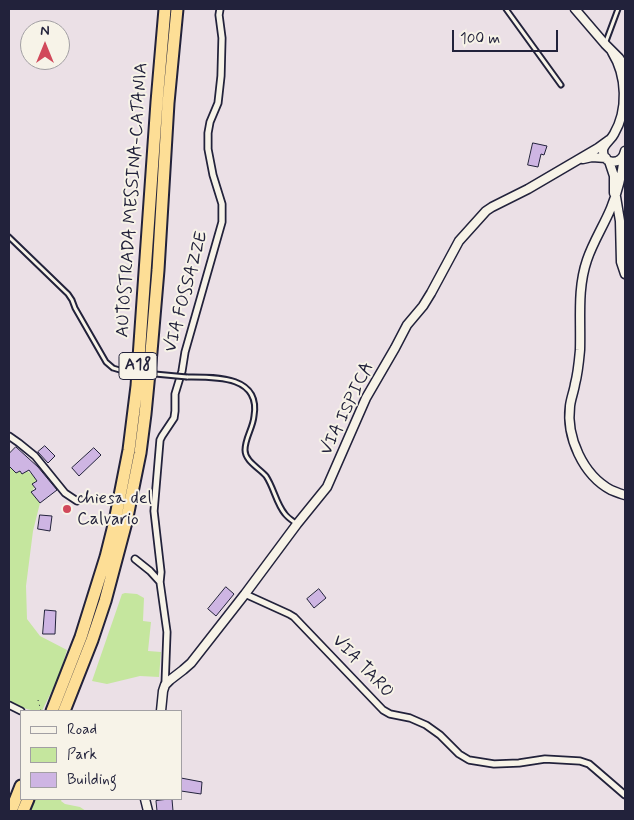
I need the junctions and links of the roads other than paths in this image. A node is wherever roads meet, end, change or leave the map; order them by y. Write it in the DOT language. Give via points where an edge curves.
graph roads {
  1 [pos="165,9"];
  2 [pos="177,9"];
  3 [pos="220,9"];
  4 [pos="506,9"];
  5 [pos="575,9"];
  6 [pos="618,9"];
  7 [pos="605,44"];
  8 [pos="612,52"];
  9 [pos="625,67"];
  10 [pos="561,84"];
  11 [pos="624,86"];
  12 [pos="609,140"];
  13 [pos="625,154"];
  14 [pos="607,160"];
  15 [pos="570,164"];
  16 [pos="615,199"];
  17 [pos="608,216"];
  18 [pos="620,221"];
  19 [pos="9,237"];
  20 [pos="625,274"];
  21 [pos="9,436"];
  22 [pos="625,495"];
  23 [pos="77,501"];
  24 [pos="297,524"];
  25 [pos="135,559"];
  26 [pos="160,582"];
  27 [pos="245,594"];
  28 [pos="165,685"];
  29 [pos="52,710"];
  30 [pos="64,710"];
  31 [pos="161,710"];
  32 [pos="20,788"];
  33 [pos="625,796"];
  34 [pos="11,811"];
  1 -- 29 [label="highway, AUTOSTRADA MESSINA-CATANIA / A18" via="137,386 129,450 103,565 81,637"];
  2 -- 30 [label="highway, AUTOSTRADA MESSINA-CATANIA / A18" via="158,270 140,453 105,601"];
  3 -- 26 [label="street, VIA FOSSAZZE" via="221,76 218,103 208,133 208,149 222,204 222,222 185,352 175,394 174,418 160,440 154,511"];
  4 -- 10 [label="lane"];
  5 -- 7 [label="street"];
  6 -- 7 [label="lane"];
  7 -- 8 [label="street"];
  8 -- 9 [label="street"];
  8 -- 11 [label="street"];
  11 -- 12 [label="street" via="620,122"];
  12 -- 14 [label="street" via="603,148"];
  12 -- 15 [label="street"];
  13 -- 14 [label="street" via="620,161"];
  13 -- 16 [label="street"];
  14 -- 15 [label="street" via="592,157"];
  14 -- 16 [label="street" via="614,176"];
  15 -- 24 [label="street, VIA ISPICA" via="492,206 459,241 366,398 327,487"];
  16 -- 17 [label="street"];
  16 -- 18 [label="street"];
  17 -- 18 [label="street"];
  17 -- 22 [label="street" via="588,258 580,287 580,349 570,419 576,448 587,468 602,484"];
  18 -- 20 [label="street" via="620,254"];
  19 -- 24 [label="lane, bridge" via="68,294 106,362 113,368 232,380 250,392 254,399 254,417 245,451 247,458 265,475 279,504"];
  21 -- 23 [label="street" via="35,456 65,493"];
  24 -- 27 [label="street, VIA ISPICA"];
  25 -- 26 [label="street"];
  26 -- 28 [label="street" via="167,632"];
  27 -- 28 [label="street, VIA ISPICA" via="191,663"];
  27 -- 33 [label="street, VIA TARO" via="294,617 383,710 426,725 470,760 494,764 545,759 580,761 589,764"];
  28 -- 31 [label="street"];
  32 -- 34 [label="highway"];
}
